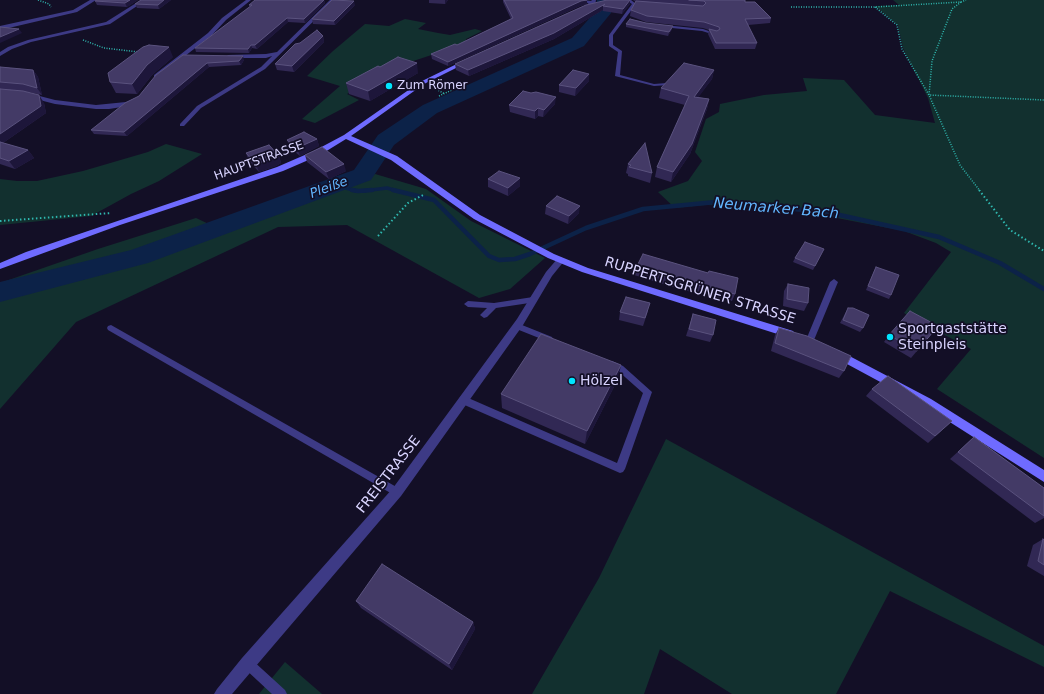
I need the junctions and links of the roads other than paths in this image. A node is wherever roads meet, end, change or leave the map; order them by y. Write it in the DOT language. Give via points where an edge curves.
graph roads {
  1 [pos="94,0"];
  2 [pos="144,0"];
  3 [pos="249,0"];
  4 [pos="333,0"];
  5 [pos="586,0"];
  6 [pos="628,0"];
  7 [pos="595,3"];
  8 [pos="634,4"];
  9 [pos="642,4"];
  10 [pos="583,8"];
  11 [pos="624,17"];
  12 [pos="630,20"];
  13 [pos="660,26"];
  14 [pos="0,28"];
  15 [pos="715,34"];
  16 [pos="278,53"];
  17 [pos="0,54"];
  18 [pos="184,55"];
  19 [pos="197,55"];
  20 [pos="224,56"];
  21 [pos="474,58"];
  22 [pos="151,82"];
  23 [pos="667,84"];
  24 [pos="0,92"];
  25 [pos="139,98"];
  26 [pos="182,125"];
  27 [pos="346,136"];
  28 [pos="556,258"];
  29 [pos="0,266"];
  30 [pos="834,282"];
  31 [pos="533,300"];
  32 [pos="468,304"];
  33 [pos="494,306"];
  34 [pos="484,315"];
  35 [pos="517,326"];
  36 [pos="111,328"];
  37 [pos="556,342"];
  38 [pos="813,342"];
  39 [pos="829,349"];
  40 [pos="606,362"];
  41 [pos="463,400"];
  42 [pos="1044,477"];
  43 [pos="397,492"];
  44 [pos="247,663"];
  45 [pos="222,694"];
  46 [pos="281,694"];
  1 -- 14 [label="street" via="75,11"];
  2 -- 17 [label="street" via="108,23 30,42"];
  3 -- 18 [label="street"];
  4 -- 16 [label="street"];
  5 -- 7 [label="street"];
  6 -- 8 [label="lane"];
  7 -- 10 [label="street"];
  8 -- 9 [label="lane"];
  8 -- 11 [label="lane"];
  11 -- 12 [label="lane"];
  11 -- 23 [label="lane" via="611,35 611,46 620,52 617,76 654,85"];
  13 -- 15 [label="lane" via="703,30"];
  16 -- 20 [label="street" via="266,56"];
  16 -- 26 [label="street" via="263,68 199,107"];
  18 -- 19 [label="street"];
  18 -- 22 [label="street" via="166,67"];
  21 -- 27 [label="street, HAUPTSTRASSE" via="422,83"];
  24 -- 25 [label="street" via="28,95 55,102 109,107 128,104"];
  27 -- 28 [label="street, RUPPERTSGRÜNER STRASSE" via="394,158 477,217"];
  27 -- 29 [label="street, HAUPTSTRASSE" via="317,153 280,169 117,223"];
  28 -- 31 [label="street, FREISTRASSE"];
  28 -- 38 [label="street, RUPPERTSGRÜNER STRASSE" via="585,270"];
  30 -- 38 [label="lane"];
  31 -- 33 [label="lane"];
  31 -- 35 [label="street, FREISTRASSE"];
  32 -- 33 [label="lane"];
  33 -- 34 [label="lane"];
  35 -- 37 [label="lane"];
  35 -- 41 [label="street, FREISTRASSE"];
  36 -- 43 [label="lane"];
  39 -- 42 [label="street" via="927,402"];
  40 -- 41 [label="lane" via="620,368 648,392 620,469"];
  41 -- 43 [label="street, FREISTRASSE"];
  43 -- 44 [label="street, FREISTRASSE"];
  44 -- 45 [label="street, FREISTRASSE"];
  44 -- 46 [label="lane"];
}
